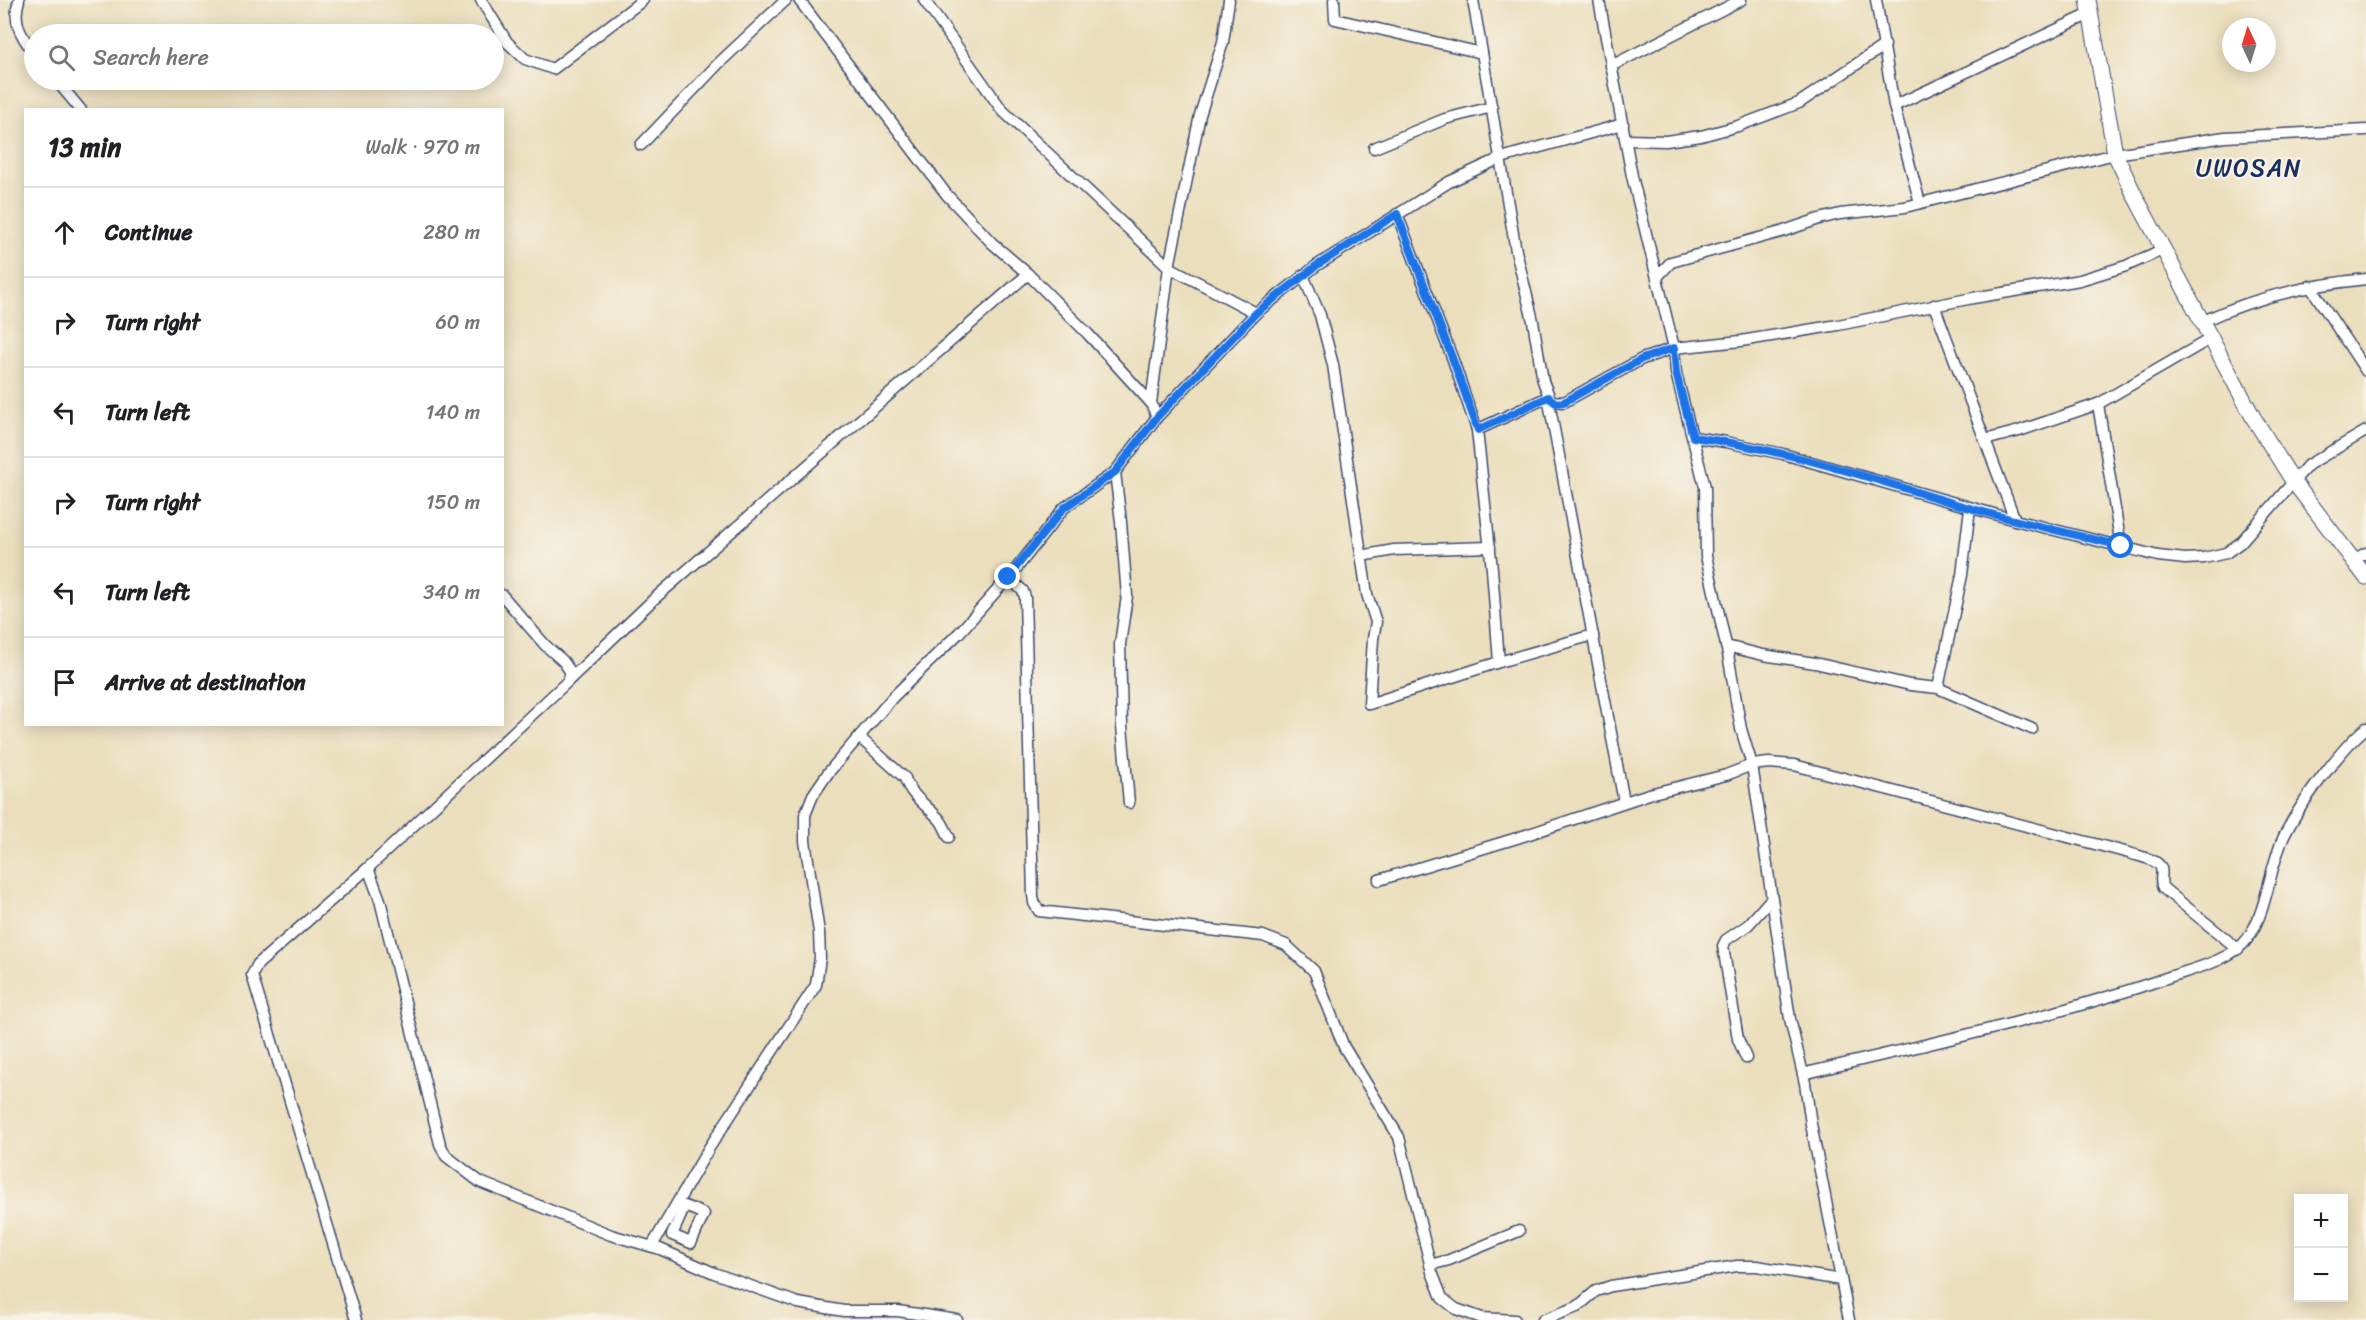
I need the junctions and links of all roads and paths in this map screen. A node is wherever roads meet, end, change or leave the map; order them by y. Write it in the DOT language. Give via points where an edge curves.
graph roads {
  1 [pos="19,0"];
  2 [pos="481,0"];
  3 [pos="643,0"];
  4 [pos="786,0"];
  5 [pos="799,0"];
  6 [pos="924,0"];
  7 [pos="1229,0"];
  8 [pos="1334,0"];
  9 [pos="1473,0"];
  10 [pos="1599,0"];
  11 [pos="1741,0"];
  12 [pos="1876,0"];
  13 [pos="2089,7"];
  14 [pos="496,24"];
  15 [pos="504,37"];
  16 [pos="24,38"];
  17 [pos="1885,45"];
  18 [pos="1482,52"];
  19 [pos="1611,66"];
  20 [pos="64,90"];
  21 [pos="1894,106"];
  22 [pos="1492,107"];
  23 [pos="79,108"];
  24 [pos="1623,124"];
  25 [pos="2366,130"];
  26 [pos="1626,140"];
  27 [pos="641,145"];
  28 [pos="1374,148"];
  29 [pos="2115,154"];
  30 [pos="1501,158"];
  31 [pos="1920,203"];
  32 [pos="1397,214"];
  33 [pos="2162,250"];
  34 [pos="1652,256"];
  35 [pos="1671,262"];
  36 [pos="1169,267"];
  37 [pos="1028,274"];
  38 [pos="1304,275"];
  39 [pos="1658,276"];
  40 [pos="2366,279"];
  41 [pos="2310,286"];
  42 [pos="1934,306"];
  43 [pos="1256,313"];
  44 [pos="2201,322"];
  45 [pos="2210,339"];
  46 [pos="1674,348"];
  47 [pos="2366,371"];
  48 [pos="1548,397"];
  49 [pos="1151,403"];
  50 [pos="2098,404"];
  51 [pos="1157,417"];
  52 [pos="1478,430"];
  53 [pos="2366,431"];
  54 [pos="1693,437"];
  55 [pos="1985,440"];
  56 [pos="1115,472"];
  57 [pos="2293,481"];
  58 [pos="1970,508"];
  59 [pos="2015,520"];
  60 [pos="2121,546"];
  61 [pos="1490,547"];
  62 [pos="1361,556"];
  63 [pos="2359,556"];
  64 [pos="1008,577"];
  65 [pos="2366,577"];
  66 [pos="504,597"];
  67 [pos="1593,635"];
  68 [pos="1726,646"];
  69 [pos="1499,662"];
  70 [pos="567,682"];
  71 [pos="1938,688"];
  72 [pos="2366,728"];
  73 [pos="2032,729"];
  74 [pos="859,737"];
  75 [pos="1752,765"];
  76 [pos="1624,802"];
  77 [pos="1129,803"];
  78 [pos="949,837"];
  79 [pos="368,868"];
  80 [pos="1379,880"];
  81 [pos="1771,899"];
  82 [pos="2238,950"];
  83 [pos="1746,1058"];
  84 [pos="1803,1074"];
  85 [pos="1518,1231"];
  86 [pos="652,1246"];
  87 [pos="1430,1265"];
  88 [pos="1841,1280"];
  89 [pos="356,1320"];
  90 [pos="957,1320"];
  91 [pos="1515,1320"];
  92 [pos="1543,1320"];
  93 [pos="1849,1320"];
  1 -- 16 [label="street" via="15,19"];
  2 -- 14 [label="street"];
  3 -- 15 [label="street" via="553,69 525,59"];
  4 -- 27 [label="street"];
  5 -- 37 [label="street" via="947,195"];
  6 -- 36 [label="street" via="1002,110"];
  7 -- 36 [label="street" via="1223,42 1200,115"];
  8 -- 18 [label="street" via="1335,19"];
  9 -- 18 [label="street"];
  10 -- 19 [label="street"];
  11 -- 19 [label="street"];
  12 -- 17 [label="street"];
  13 -- 21 [label="street"];
  13 -- 29 [label="street"];
  17 -- 21 [label="street"];
  17 -- 26 [label="street" via="1799,103 1738,126 1666,141"];
  18 -- 22 [label="street"];
  19 -- 24 [label="street"];
  20 -- 23 [label="street"];
  21 -- 31 [label="street"];
  22 -- 28 [label="street" via="1444,119"];
  22 -- 30 [label="street"];
  24 -- 26 [label="street"];
  24 -- 30 [label="street"];
  25 -- 29 [label="street" via="2225,137"];
  26 -- 34 [label="street"];
  29 -- 31 [label="street"];
  29 -- 33 [label="street"];
  30 -- 32 [label="street" via="1449,182"];
  30 -- 48 [label="street" via="1516,251"];
  31 -- 35 [label="street" via="1840,214"];
  32 -- 38 [label="street"];
  32 -- 52 [label="street"];
  33 -- 42 [label="street" via="2080,280"];
  33 -- 44 [label="street"];
  34 -- 35 [label="street"];
  34 -- 39 [label="street"];
  35 -- 39 [label="street"];
  36 -- 43 [label="street"];
  36 -- 49 [label="street"];
  37 -- 49 [label="street"];
  37 -- 70 [label="street" via="654,599"];
  38 -- 43 [label="street"];
  38 -- 62 [label="street" via="1333,365"];
  39 -- 46 [label="street"];
  40 -- 41 [label="street"];
  41 -- 44 [label="street" via="2223,311"];
  41 -- 47 [label="street"];
  42 -- 46 [label="street" via="1741,341"];
  42 -- 55 [label="street"];
  43 -- 51 [label="street"];
  44 -- 45 [label="street"];
  45 -- 50 [label="street"];
  45 -- 57 [label="street"];
  46 -- 48 [label="street" via="1642,359 1564,402 1556,403"];
  46 -- 54 [label="street" via="1676,373"];
  48 -- 52 [label="street"];
  48 -- 67 [label="street"];
  49 -- 51 [label="street"];
  50 -- 55 [label="street"];
  50 -- 60 [label="street"];
  51 -- 56 [label="street"];
  52 -- 61 [label="street"];
  53 -- 57 [label="street" via="2308,465"];
  54 -- 58 [label="street" via="1783,454"];
  54 -- 68 [label="street" via="1705,487 1706,556"];
  55 -- 59 [label="street"];
  56 -- 64 [label="street" via="1064,508"];
  56 -- 77 [label="street" via="1126,596 1120,656"];
  57 -- 60 [label="street" via="2261,521 2226,553 2185,559"];
  57 -- 63 [label="street"];
  58 -- 59 [label="street"];
  58 -- 71 [label="street" via="1962,574"];
  59 -- 60 [label="street"];
  61 -- 62 [label="street" via="1395,550"];
  61 -- 69 [label="street"];
  62 -- 69 [label="street" via="1376,622 1369,704"];
  63 -- 65 [label="street"];
  64 -- 74 [label="street"];
  64 -- 87 [label="street" via="1025,597 1033,895 1037,908 1263,936 1286,945 1302,958 1314,971 1357,1071 1399,1137"];
  66 -- 70 [label="street" via="568,668"];
  67 -- 69 [label="street"];
  67 -- 76 [label="street"];
  68 -- 71 [label="street"];
  68 -- 75 [label="street" via="1741,729"];
  70 -- 79 [label="street"];
  71 -- 73 [label="street"];
  72 -- 82 [label="street" via="2340,753 2296,816 2279,846 2261,911"];
  74 -- 78 [label="street" via="905,778 942,822"];
  74 -- 86 [label="street" via="828,773 805,815 805,841 819,932 816,985 709,1148"];
  75 -- 76 [label="street"];
  75 -- 81 [label="street"];
  75 -- 82 [label="street" via="1794,765 2151,860 2160,866 2163,888"];
  76 -- 80 [label="street"];
  79 -- 86 [label="street" via="380,900 446,1156 480,1182 611,1235"];
  79 -- 89 [label="street" via="258,964 252,975"];
  81 -- 83 [label="street" via="1748,926 1723,945 1738,1039"];
  81 -- 84 [label="street"];
  82 -- 84 [label="street" via="2116,996"];
  84 -- 88 [label="street"];
  85 -- 87 [label="street"];
  86 -- 90 [label="street" via="798,1303 844,1311 898,1311"];
  87 -- 91 [label="street" via="1442,1298 1456,1309 1482,1318"];
  88 -- 92 [label="street" via="1737,1266 1611,1286 1596,1291 1577,1307"];
  88 -- 93 [label="street"];
}
